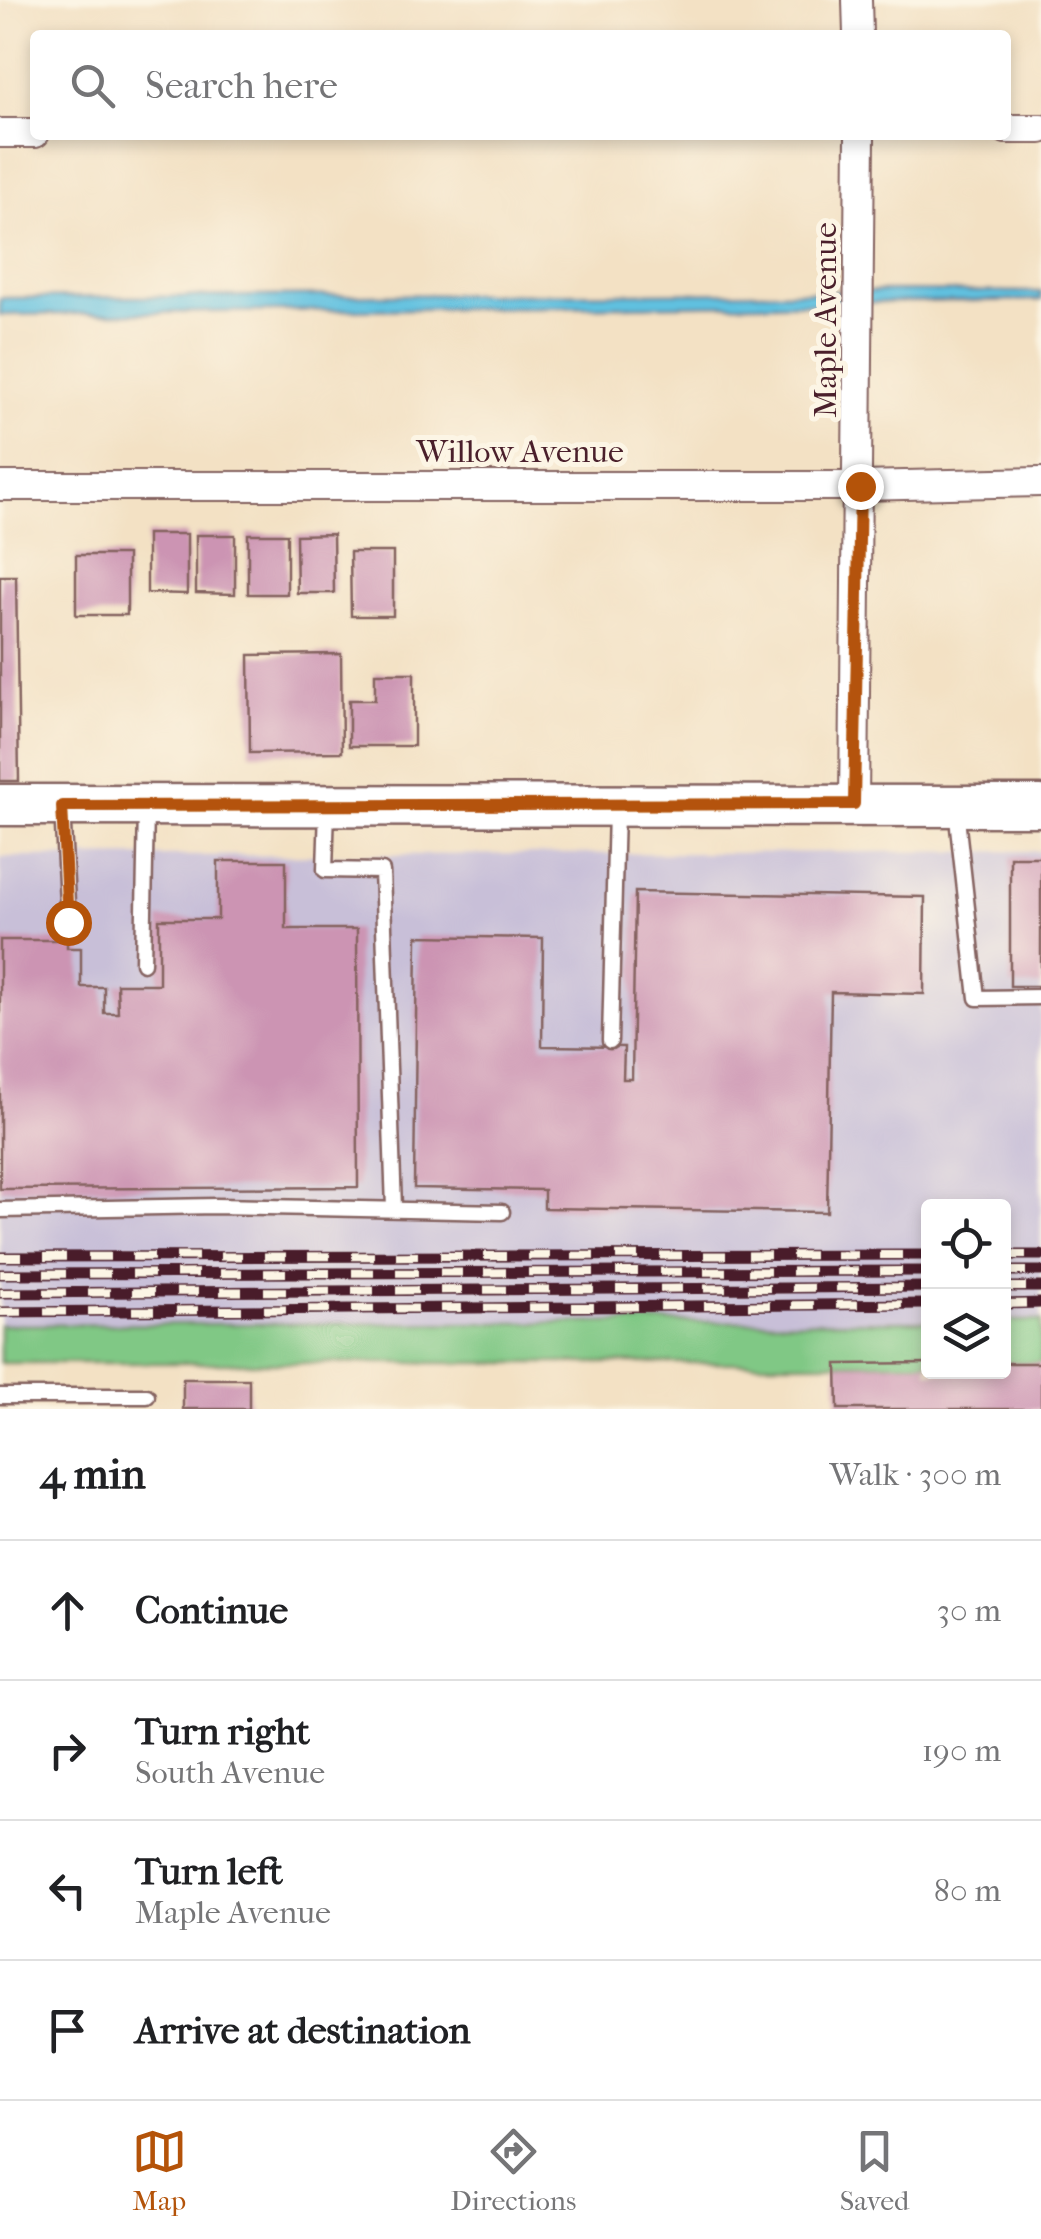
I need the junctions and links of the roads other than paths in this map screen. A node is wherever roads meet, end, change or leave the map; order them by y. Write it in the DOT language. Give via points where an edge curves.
graph roads {
  1 [pos="857,0"];
  2 [pos="858,30"];
  3 [pos="1011,129"];
  4 [pos="1041,130"];
  5 [pos="0,133"];
  6 [pos="30,133"];
  7 [pos="860,140"];
  8 [pos="1041,482"];
  9 [pos="0,486"];
  10 [pos="860,486"];
  11 [pos="854,804"];
  12 [pos="0,805"];
  13 [pos="616,805"];
  14 [pos="956,805"];
  15 [pos="62,806"];
  16 [pos="146,806"];
  17 [pos="327,806"];
  18 [pos="1041,806"];
  19 [pos="68,922"];
  20 [pos="143,964"];
  21 [pos="1041,998"];
  22 [pos="610,1041"];
  23 [pos="394,1208"];
  24 [pos="0,1210"];
  25 [pos="502,1212"];
  26 [pos="0,1396"];
  27 [pos="147,1396"];
  1 -- 2 [label="street"];
  3 -- 4 [label="street"];
  5 -- 6 [label="street"];
  7 -- 10 [label="street, Maple Avenue"];
  8 -- 10 [label="street, Willow Avenue"];
  9 -- 10 [label="street, Willow Avenue"];
  10 -- 11 [label="street, Maple Avenue"];
  11 -- 13 [label="main road"];
  11 -- 14 [label="main road"];
  12 -- 15 [label="main road"];
  13 -- 17 [label="main road"];
  13 -- 22 [label="lane"];
  14 -- 18 [label="main road"];
  14 -- 21 [label="lane" via="976,998"];
  15 -- 16 [label="main road"];
  15 -- 19 [label="lane"];
  16 -- 17 [label="main road"];
  16 -- 20 [label="lane"];
  17 -- 23 [label="lane" via="325,870 382,871"];
  23 -- 24 [label="lane"];
  23 -- 25 [label="lane"];
  26 -- 27 [label="lane"];
}
